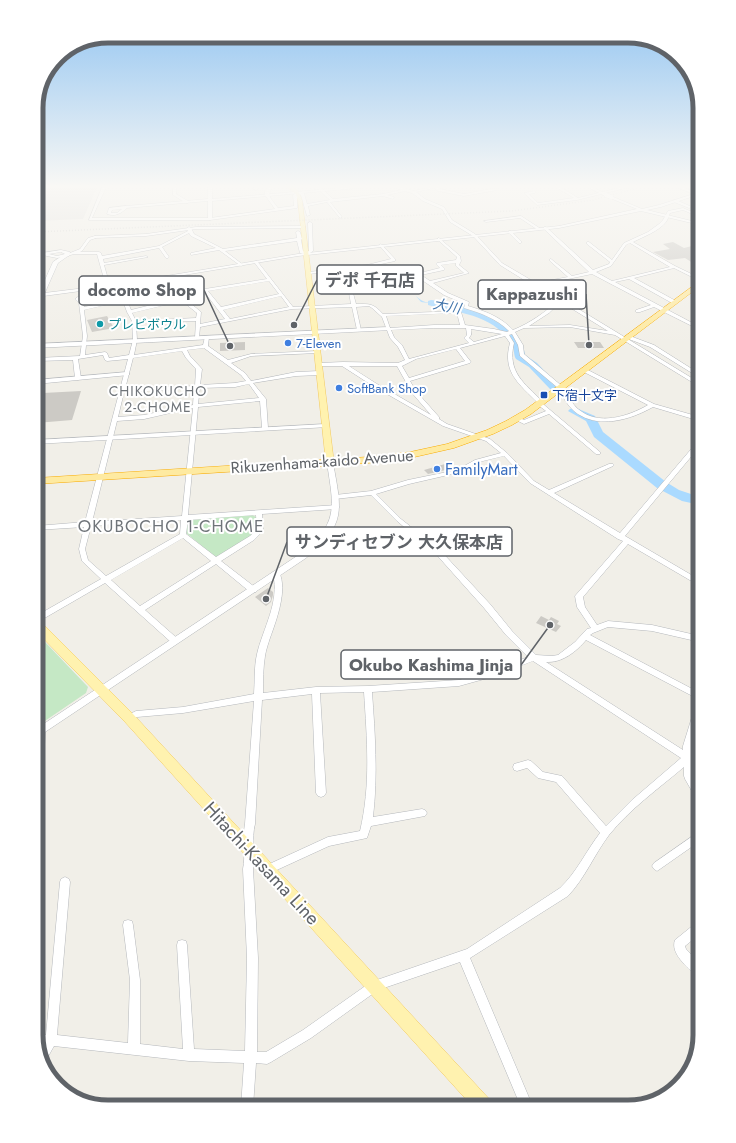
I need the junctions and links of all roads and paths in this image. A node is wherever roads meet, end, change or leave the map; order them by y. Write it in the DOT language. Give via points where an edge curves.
graph roads {
  1 [pos="84,238"];
  2 [pos="91,238"];
  3 [pos="175,238"];
  4 [pos="203,238"];
  5 [pos="304,238"];
  6 [pos="311,238"];
  7 [pos="445,238"];
  8 [pos="477,238"];
  9 [pos="516,238"];
  10 [pos="556,238"];
  11 [pos="637,238"];
  12 [pos="300,239"];
  13 [pos="439,239"];
  14 [pos="520,242"];
  15 [pos="630,242"];
  16 [pos="588,243"];
  17 [pos="381,245"];
  18 [pos="160,247"];
  19 [pos="220,249"];
  20 [pos="76,253"];
  21 [pos="43,254"];
  22 [pos="66,254"];
  23 [pos="192,254"];
  24 [pos="306,254"];
  25 [pos="55,257"];
  26 [pos="146,257"];
  27 [pos="167,257"];
  28 [pos="100,258"];
  29 [pos="458,260"];
  30 [pos="551,260"];
  31 [pos="256,262"];
  32 [pos="612,262"];
  33 [pos="102,264"];
  34 [pos="241,264"];
  35 [pos="674,267"];
  36 [pos="334,271"];
  37 [pos="592,272"];
  38 [pos="308,273"];
  39 [pos="570,276"];
  40 [pos="693,276"];
  41 [pos="159,278"];
  42 [pos="631,278"];
  43 [pos="269,280"];
  44 [pos="611,282"];
  45 [pos="429,283"];
  46 [pos="118,285"];
  47 [pos="535,285"];
  48 [pos="43,286"];
  49 [pos="108,286"];
  50 [pos="693,288"];
  51 [pos="90,289"];
  52 [pos="171,289"];
  53 [pos="43,295"];
  54 [pos="281,295"];
  55 [pos="183,299"];
  56 [pos="126,300"];
  57 [pos="560,301"];
  58 [pos="674,302"];
  59 [pos="353,305"];
  60 [pos="655,305"];
  61 [pos="292,308"];
  62 [pos="313,308"];
  63 [pos="82,309"];
  64 [pos="220,309"];
  65 [pos="664,310"];
  66 [pos="638,311"];
  67 [pos="130,312"];
  68 [pos="382,315"];
  69 [pos="199,319"];
  70 [pos="229,321"];
  71 [pos="134,322"];
  72 [pos="693,325"];
  73 [pos="199,326"];
  74 [pos="466,326"];
  75 [pos="525,327"];
  76 [pos="389,329"];
  77 [pos="359,330"];
  78 [pos="315,332"];
  79 [pos="510,334"];
  80 [pos="617,334"];
  81 [pos="207,337"];
  82 [pos="197,338"];
  83 [pos="626,338"];
  84 [pos="135,340"];
  85 [pos="83,343"];
  86 [pos="473,344"];
  87 [pos="43,346"];
  88 [pos="206,346"];
  89 [pos="457,348"];
  90 [pos="184,349"];
  91 [pos="318,352"];
  92 [pos="131,356"];
  93 [pos="82,357"];
  94 [pos="75,358"];
  95 [pos="43,360"];
  96 [pos="407,360"];
  97 [pos="228,362"];
  98 [pos="343,364"];
  99 [pos="319,365"];
  100 [pos="399,365"];
  101 [pos="584,370"];
  102 [pos="693,372"];
  103 [pos="320,373"];
  104 [pos="126,374"];
  105 [pos="78,378"];
  106 [pos="408,380"];
  107 [pos="43,381"];
  108 [pos="693,381"];
  109 [pos="252,383"];
  110 [pos="198,387"];
  111 [pos="561,388"];
  112 [pos="122,391"];
  113 [pos="263,399"];
  114 [pos="540,404"];
  115 [pos="652,405"];
  116 [pos="196,407"];
  117 [pos="549,412"];
  118 [pos="693,417"];
  119 [pos="116,419"];
  120 [pos="518,419"];
  121 [pos="441,423"];
  122 [pos="326,426"];
  123 [pos="265,428"];
  124 [pos="194,432"];
  125 [pos="481,436"];
  126 [pos="111,437"];
  127 [pos="43,442"];
  128 [pos="693,451"];
  129 [pos="598,453"];
  130 [pos="506,454"];
  131 [pos="330,462"];
  132 [pos="611,465"];
  133 [pos="189,471"];
  134 [pos="101,477"];
  135 [pos="43,481"];
  136 [pos="372,493"];
  137 [pos="549,493"];
  138 [pos="335,497"];
  139 [pos="336,507"];
  140 [pos="259,512"];
  141 [pos="184,517"];
  142 [pos="90,524"];
  143 [pos="43,527"];
  144 [pos="183,535"];
  145 [pos="624,539"];
  146 [pos="216,561"];
  147 [pos="277,574"];
  148 [pos="693,579"];
  149 [pos="106,580"];
  150 [pos="253,590"];
  151 [pos="140,609"];
  152 [pos="43,616"];
  153 [pos="596,628"];
  154 [pos="43,631"];
  155 [pos="585,636"];
  156 [pos="693,637"];
  157 [pos="175,641"];
  158 [pos="597,642"];
  159 [pos="578,644"];
  160 [pos="534,658"];
  161 [pos="368,689"];
  162 [pos="102,690"];
  163 [pos="316,690"];
  164 [pos="693,693"];
  165 [pos="258,697"];
  166 [pos="129,718"];
  167 [pos="693,727"];
  168 [pos="43,730"];
  169 [pos="688,758"];
  170 [pos="693,760"];
  171 [pos="517,767"];
  172 [pos="693,785"];
  173 [pos="321,793"];
  174 [pos="422,813"];
  175 [pos="367,822"];
  176 [pos="605,832"];
  177 [pos="693,840"];
  178 [pos="248,847"];
  179 [pos="657,866"];
  180 [pos="268,869"];
  181 [pos="65,882"];
  182 [pos="128,925"];
  183 [pos="693,933"];
  184 [pos="182,945"];
  185 [pos="463,955"];
  186 [pos="693,965"];
  187 [pos="375,986"];
  188 [pos="51,1040"];
  189 [pos="44,1041"];
  190 [pos="134,1049"];
  191 [pos="45,1051"];
  192 [pos="189,1055"];
  193 [pos="252,1058"];
  194 [pos="248,1100"];
  195 [pos="479,1100"];
  196 [pos="524,1100"];
  1 -- 22 [label="street" via="79,249"];
  2 -- 20 [label="street" via="84,248"];
  3 -- 18 [label="street"];
  4 -- 19 [label="street"];
  5 -- 24 [label="main road"];
  6 -- 24 [label="street" via="311,251"];
  7 -- 13 [label="street"];
  8 -- 47 [label="street" via="501,264"];
  9 -- 14 [label="street"];
  10 -- 37 [label="street"];
  11 -- 15 [label="street"];
  12 -- 19 [label="street"];
  12 -- 24 [label="street" via="301,252"];
  13 -- 17 [label="street"];
  13 -- 29 [label="street" via="459,257"];
  15 -- 32 [label="street" via="621,247"];
  15 -- 35 [label="street"];
  16 -- 32 [label="street"];
  17 -- 24 [label="street"];
  17 -- 36 [label="street" via="394,260"];
  18 -- 27 [label="street"];
  18 -- 28 [label="street"];
  19 -- 23 [label="street"];
  19 -- 34 [label="street"];
  20 -- 22 [label="street"];
  20 -- 28 [label="street" via="99,253"];
  21 -- 25 [label="street"];
  22 -- 25 [label="main road"];
  22 -- 25 [label="street"];
  24 -- 31 [label="street"];
  24 -- 38 [label="main road"];
  25 -- 48 [label="main road"];
  26 -- 33 [label="street"];
  28 -- 33 [label="street"];
  29 -- 45 [label="street" via="457,265 467,273"];
  29 -- 45 [label="street" via="438,264 443,269 417,275"];
  30 -- 39 [label="street"];
  31 -- 34 [label="street"];
  31 -- 43 [label="street"];
  32 -- 37 [label="street"];
  33 -- 49 [label="street"];
  34 -- 41 [label="street"];
  35 -- 40 [label="street"];
  35 -- 42 [label="street"];
  36 -- 38 [label="street"];
  36 -- 59 [label="street" via="351,293"];
  37 -- 39 [label="street"];
  37 -- 44 [label="street"];
  38 -- 62 [label="main road"];
  39 -- 47 [label="street"];
  41 -- 46 [label="street"];
  41 -- 52 [label="street"];
  42 -- 44 [label="street"];
  42 -- 58 [label="street"];
  43 -- 54 [label="street"];
  43 -- 64 [label="street" via="205,290"];
  44 -- 60 [label="street"];
  45 -- 79 [label="street" via="467,303 466,307 479,310 512,329"];
  46 -- 49 [label="street"];
  46 -- 56 [label="street"];
  47 -- 57 [label="street"];
  49 -- 51 [label="street"];
  50 -- 58 [label="highway, Rikuzenhama-kaido Avenue"];
  51 -- 53 [label="street"];
  51 -- 63 [label="street" via="76,299 81,303"];
  52 -- 55 [label="street"];
  52 -- 56 [label="street"];
  54 -- 61 [label="street"];
  54 -- 64 [label="street"];
  55 -- 67 [label="street"];
  55 -- 69 [label="street" via="199,313"];
  56 -- 63 [label="street"];
  56 -- 67 [label="street"];
  57 -- 75 [label="street" via="549,313"];
  57 -- 80 [label="street"];
  58 -- 65 [label="highway, Rikuzenhama-kaido Avenue"];
  59 -- 62 [label="street"];
  59 -- 68 [label="street" via="370,305"];
  59 -- 77 [label="street"];
  60 -- 65 [label="street"];
  60 -- 66 [label="street"];
  61 -- 62 [label="street"];
  61 -- 70 [label="street"];
  62 -- 78 [label="main road"];
  63 -- 85 [label="street" via="85,336"];
  64 -- 70 [label="street"];
  65 -- 72 [label="street"];
  65 -- 83 [label="highway, Rikuzenhama-kaido Avenue"];
  67 -- 71 [label="street"];
  68 -- 74 [label="street" via="459,312"];
  68 -- 76 [label="street"];
  69 -- 71 [label="street"];
  69 -- 73 [label="street"];
  70 -- 73 [label="street"];
  71 -- 84 [label="street"];
  73 -- 82 [label="street"];
  74 -- 76 [label="street"];
  74 -- 79 [label="street"];
  74 -- 86 [label="street" via="469,335 466,338"];
  75 -- 79 [label="street"];
  75 -- 80 [label="street" via="570,326"];
  76 -- 77 [label="street"];
  76 -- 96 [label="street"];
  77 -- 78 [label="street"];
  78 -- 81 [label="street"];
  78 -- 91 [label="main road"];
  79 -- 86 [label="street"];
  79 -- 111 [label="street" via="522,346 522,355"];
  79 -- 114 [label="street" via="512,343 509,364 518,381"];
  80 -- 83 [label="street"];
  81 -- 82 [label="street"];
  81 -- 88 [label="street"];
  82 -- 84 [label="street"];
  83 -- 101 [label="highway, Rikuzenhama-kaido Avenue"];
  83 -- 102 [label="street" via="652,346"];
  83 -- 108 [label="street"];
  84 -- 85 [label="street"];
  84 -- 92 [label="street"];
  85 -- 87 [label="street"];
  85 -- 93 [label="street"];
  86 -- 89 [label="street"];
  88 -- 90 [label="street"];
  88 -- 97 [label="street"];
  89 -- 96 [label="street"];
  89 -- 106 [label="street" via="468,362"];
  90 -- 92 [label="street"];
  90 -- 110 [label="street" via="199,369"];
  91 -- 97 [label="street" via="251,355"];
  91 -- 99 [label="main road"];
  92 -- 93 [label="street" via="107,360 105,353"];
  92 -- 104 [label="street"];
  93 -- 94 [label="street"];
  94 -- 95 [label="street"];
  94 -- 105 [label="street"];
  96 -- 100 [label="street"];
  97 -- 109 [label="street"];
  98 -- 99 [label="street"];
  98 -- 100 [label="street"];
  98 -- 121 [label="street" via="374,386"];
  99 -- 103 [label="main road"];
  100 -- 106 [label="street"];
  101 -- 111 [label="highway, Rikuzenhama-kaido Avenue"];
  101 -- 115 [label="street"];
  103 -- 109 [label="street" via="296,374"];
  103 -- 122 [label="main road"];
  104 -- 105 [label="street"];
  104 -- 112 [label="street"];
  105 -- 107 [label="street"];
  106 -- 121 [label="street" via="414,392"];
  109 -- 110 [label="street"];
  109 -- 113 [label="street"];
  110 -- 112 [label="street"];
  110 -- 116 [label="street"];
  111 -- 114 [label="highway, Rikuzenhama-kaido Avenue"];
  111 -- 115 [label="street" via="577,411 600,421 637,413"];
  112 -- 119 [label="street"];
  113 -- 116 [label="street"];
  113 -- 123 [label="street"];
  114 -- 117 [label="street"];
  114 -- 120 [label="highway, Rikuzenhama-kaido Avenue"];
  115 -- 118 [label="street"];
  116 -- 119 [label="street" via="144,417"];
  116 -- 124 [label="street"];
  117 -- 120 [label="street" via="524,422"];
  117 -- 129 [label="street"];
  119 -- 126 [label="street"];
  120 -- 125 [label="highway, Rikuzenhama-kaido Avenue"];
  121 -- 125 [label="street" via="468,434"];
  122 -- 123 [label="street"];
  122 -- 131 [label="main road"];
  123 -- 124 [label="street"];
  124 -- 126 [label="street"];
  124 -- 133 [label="street"];
  125 -- 130 [label="street"];
  125 -- 131 [label="highway, Rikuzenhama-kaido Avenue" via="419,454"];
  126 -- 127 [label="street"];
  126 -- 134 [label="street"];
  128 -- 145 [label="street"];
  130 -- 136 [label="street" via="477,461 459,471"];
  130 -- 137 [label="street" via="532,482"];
  131 -- 133 [label="highway, Rikuzenhama-kaido Avenue"];
  131 -- 138 [label="street"];
  132 -- 137 [label="street"];
  133 -- 134 [label="highway, Rikuzenhama-kaido Avenue"];
  133 -- 141 [label="street"];
  134 -- 135 [label="highway, Rikuzenhama-kaido Avenue"];
  134 -- 142 [label="street"];
  136 -- 138 [label="street"];
  136 -- 160 [label="street" via="398,520 437,552"];
  137 -- 145 [label="street"];
  138 -- 139 [label="street"];
  139 -- 140 [label="street"];
  139 -- 147 [label="street" via="333,526 322,541"];
  140 -- 141 [label="street"];
  140 -- 146 [label="street" via="260,530"];
  141 -- 142 [label="street"];
  141 -- 144 [label="street"];
  142 -- 143 [label="street"];
  142 -- 149 [label="street" via="82,556"];
  144 -- 146 [label="street"];
  144 -- 149 [label="street"];
  145 -- 148 [label="street"];
  145 -- 153 [label="street" via="616,555 579,596 581,607"];
  146 -- 150 [label="street"];
  146 -- 151 [label="street"];
  147 -- 150 [label="street"];
  147 -- 165 [label="street" via="278,594 261,656"];
  149 -- 151 [label="street"];
  149 -- 152 [label="street"];
  150 -- 157 [label="street"];
  151 -- 157 [label="street"];
  153 -- 155 [label="street"];
  153 -- 156 [label="street" via="617,624"];
  154 -- 162 [label="main road, Hitachi-Kasama Line"];
  155 -- 158 [label="street"];
  155 -- 159 [label="street"];
  157 -- 162 [label="street"];
  158 -- 159 [label="street"];
  158 -- 164 [label="street"];
  159 -- 160 [label="street" via="560,657"];
  160 -- 161 [label="street" via="492,674 459,682"];
  160 -- 169 [label="street"];
  161 -- 163 [label="street"];
  161 -- 175 [label="street" via="372,742"];
  162 -- 166 [label="main road, Hitachi-Kasama Line"];
  162 -- 168 [label="street"];
  163 -- 165 [label="street"];
  163 -- 173 [label="street"];
  165 -- 166 [label="street" via="183,710 136,714"];
  165 -- 178 [label="street"];
  166 -- 178 [label="main road, Hitachi-Kasama Line"];
  167 -- 169 [label="street" via="687,746"];
  169 -- 170 [label="street"];
  169 -- 172 [label="street" via="688,776"];
  169 -- 176 [label="street"];
  171 -- 176 [label="street" via="528,764 540,775 559,779"];
  174 -- 175 [label="street"];
  175 -- 180 [label="street" via="364,835 328,842"];
  176 -- 185 [label="street" via="575,881 564,892"];
  177 -- 179 [label="street"];
  178 -- 180 [label="main road, Hitachi-Kasama Line"];
  178 -- 193 [label="street" via="252,921"];
  180 -- 187 [label="main road, Hitachi-Kasama Line"];
  181 -- 188 [label="street"];
  182 -- 190 [label="street" via="135,980"];
  183 -- 186 [label="street" via="679,944 681,952"];
  184 -- 192 [label="street"];
  185 -- 187 [label="street"];
  185 -- 196 [label="street"];
  187 -- 193 [label="street" via="307,1034 267,1058"];
  187 -- 195 [label="main road, Hitachi-Kasama Line"];
  188 -- 189 [label="street"];
  188 -- 190 [label="street"];
  188 -- 191 [label="street"];
  190 -- 192 [label="street"];
  192 -- 193 [label="street"];
  193 -- 194 [label="street"];
}
